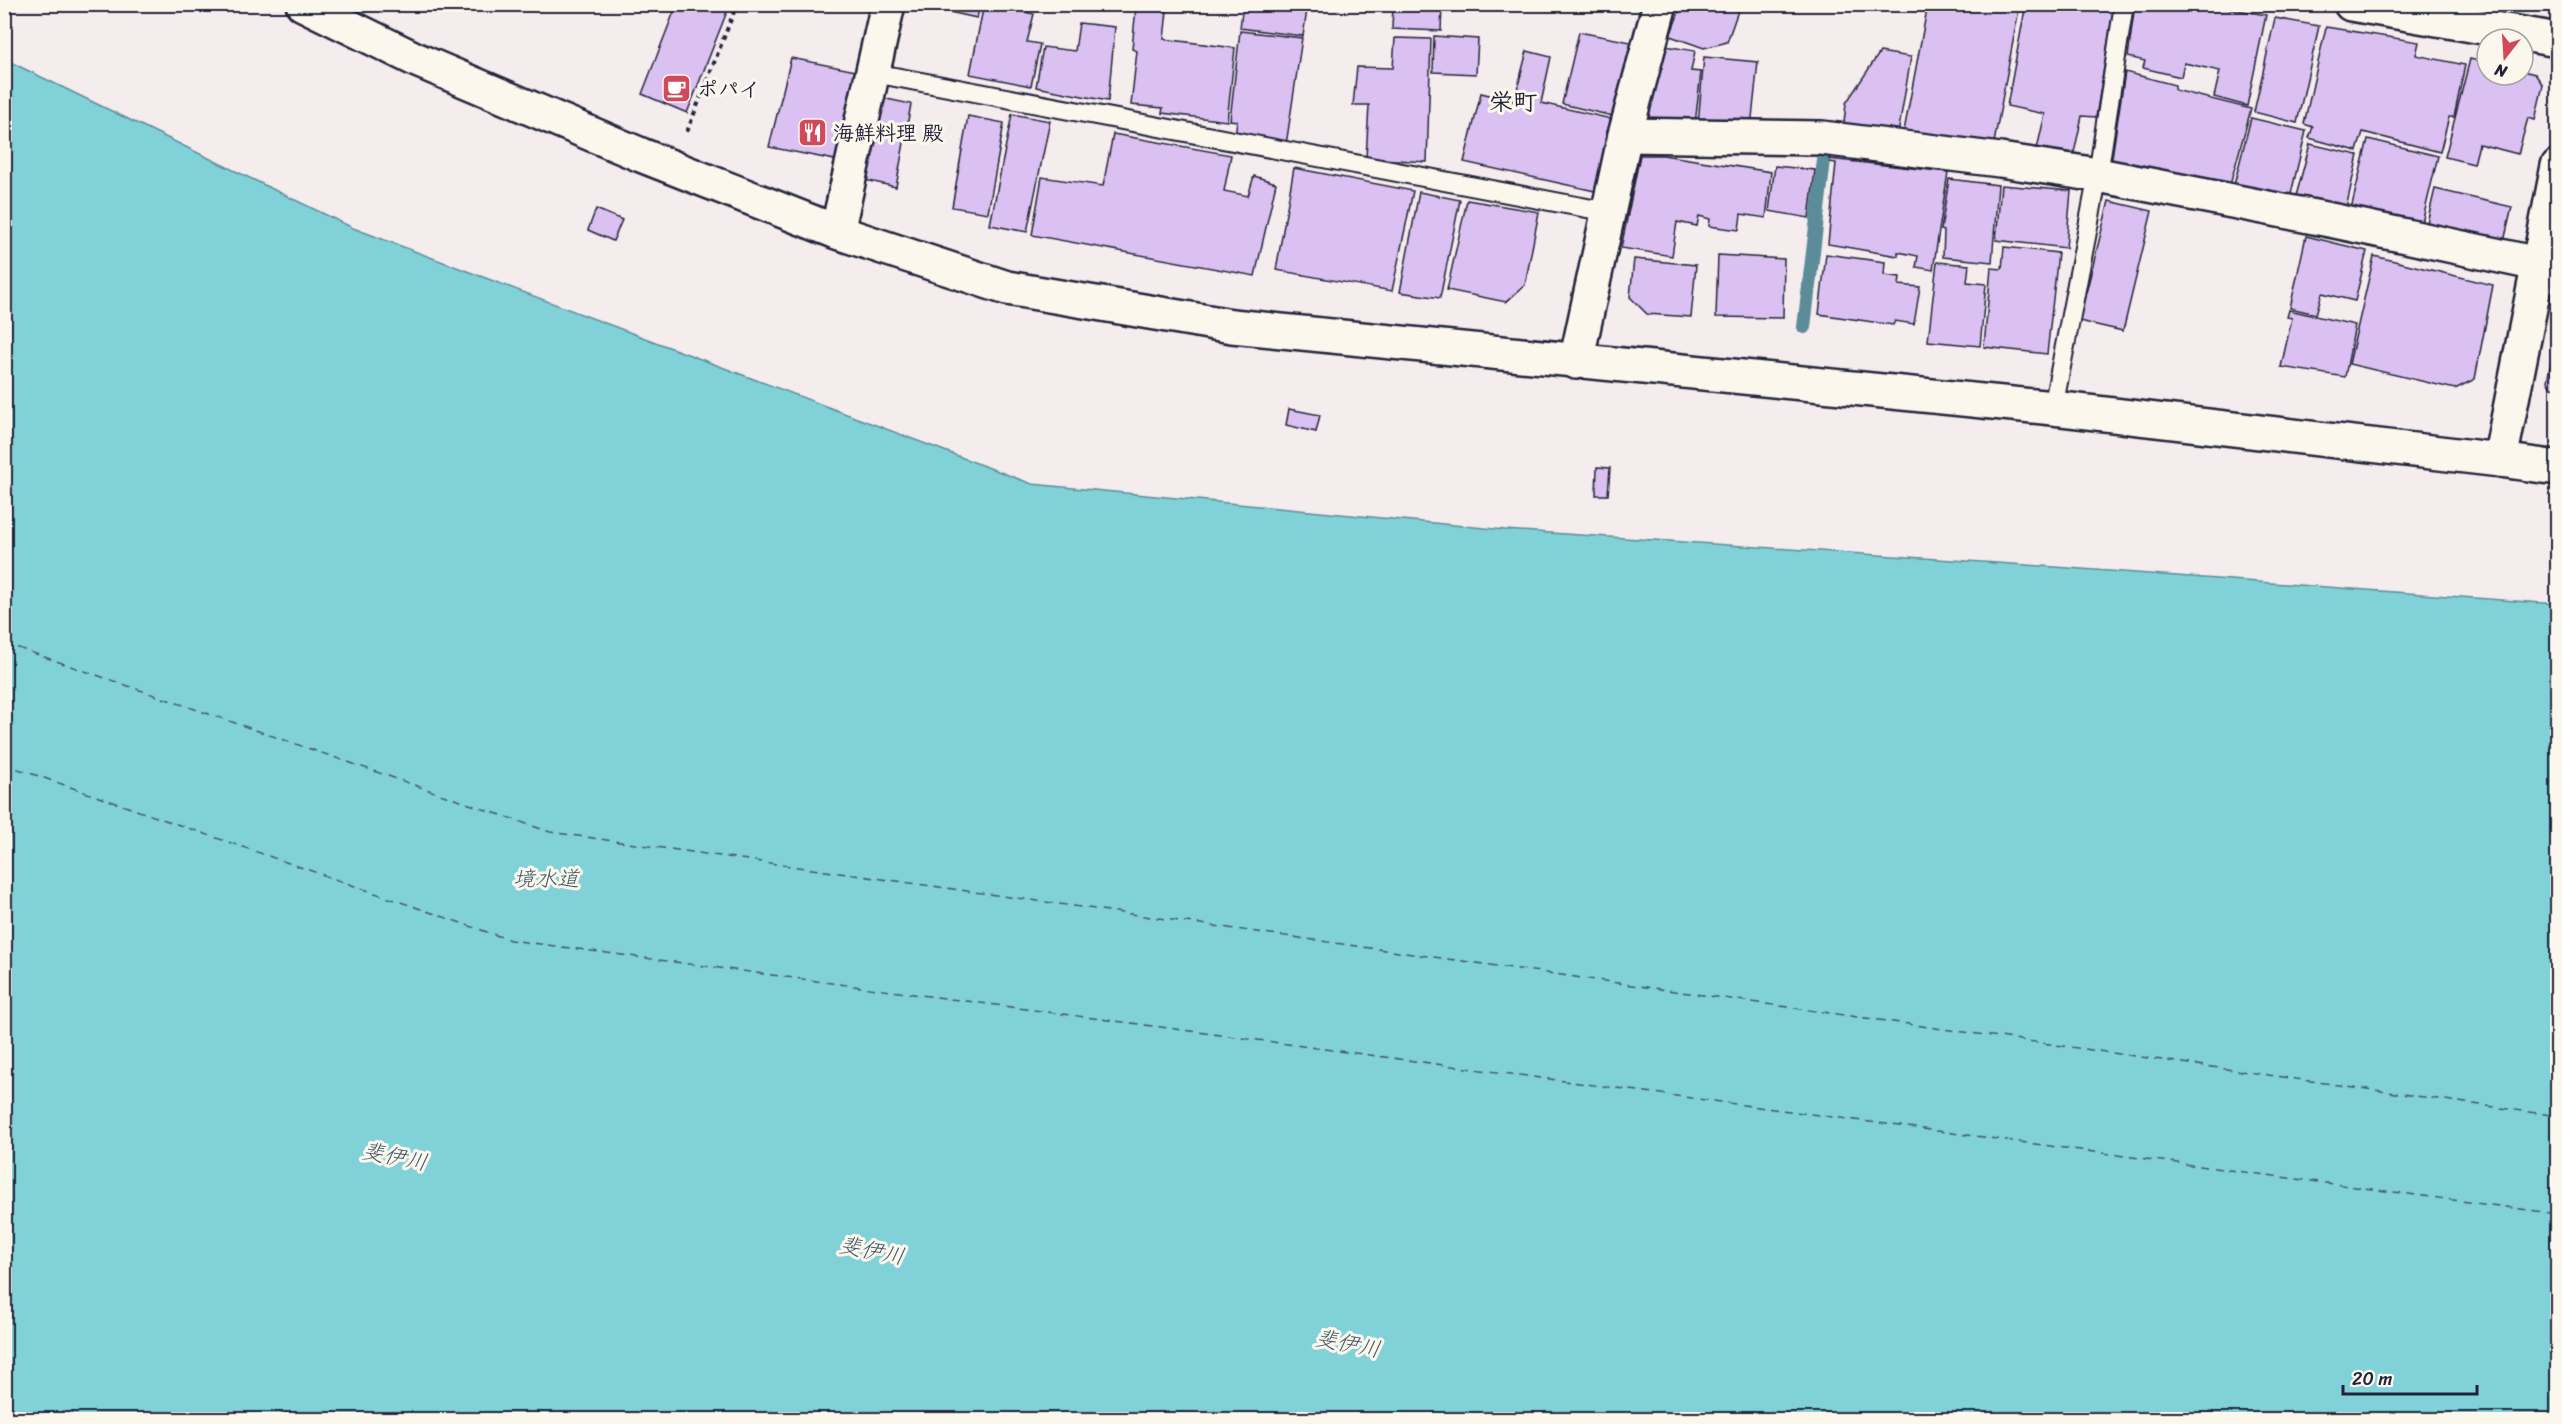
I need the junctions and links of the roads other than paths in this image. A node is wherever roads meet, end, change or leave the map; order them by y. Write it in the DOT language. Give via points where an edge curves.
graph roads {
  1 [pos="303,4"];
  2 [pos="888,4"];
  3 [pos="1660,4"];
  4 [pos="2124,4"];
  5 [pos="2351,4"];
  6 [pos="2558,40"];
  7 [pos="874,73"];
  8 [pos="1626,135"];
  9 [pos="2558,166"];
  10 [pos="2098,175"];
  11 [pos="1608,212"];
  12 [pos="837,232"];
  13 [pos="2538,264"];
  14 [pos="1576,362"];
  15 [pos="2053,408"];
  16 [pos="2500,460"];
  17 [pos="2558,468"];
  1 -- 12 [label="street" via="417,60"];
  2 -- 7 [label="street"];
  3 -- 8 [label="street"];
  4 -- 10 [label="lane"];
  5 -- 6 [label="street"];
  7 -- 11 [label="lane"];
  7 -- 12 [label="street"];
  8 -- 10 [label="street" via="1822,138"];
  8 -- 11 [label="street"];
  9 -- 13 [label="street"];
  10 -- 13 [label="street"];
  10 -- 15 [label="lane"];
  11 -- 14 [label="street"];
  12 -- 14 [label="street" via="1007,288 1132,311 1232,327"];
  13 -- 16 [label="street"];
  14 -- 15 [label="street"];
  15 -- 16 [label="street"];
  16 -- 17 [label="street"];
}
